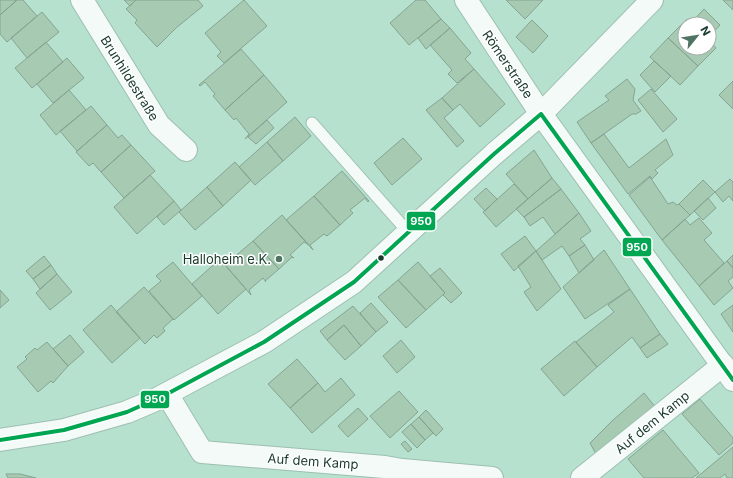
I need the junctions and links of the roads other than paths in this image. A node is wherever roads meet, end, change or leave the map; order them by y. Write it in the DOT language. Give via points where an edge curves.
graph roads {
  1 [pos="82,0"];
  2 [pos="466,0"];
  3 [pos="652,0"];
  4 [pos="541,114"];
  5 [pos="312,123"];
  6 [pos="186,150"];
  7 [pos="408,232"];
  8 [pos="728,372"];
  9 [pos="167,394"];
  10 [pos="0,440"];
  11 [pos="386,472"];
  12 [pos="492,478"];
  13 [pos="582,478"];
  1 -- 6 [label="street, Brunhildestraße" via="159,125"];
  2 -- 4 [label="street, Römerstraße"];
  3 -- 4 [label="street"];
  4 -- 7 [label="street"];
  4 -- 8 [label="street, Römerstraße"];
  5 -- 7 [label="lane"];
  7 -- 9 [label="street" via="354,282 264,342"];
  8 -- 13 [label="street, Auf dem Kamp"];
  9 -- 10 [label="street" via="127,412 64,430"];
  9 -- 11 [label="street, Auf dem Kamp" via="202,452"];
  11 -- 12 [label="street, Auf dem Kamp" via="402,470"];
}
